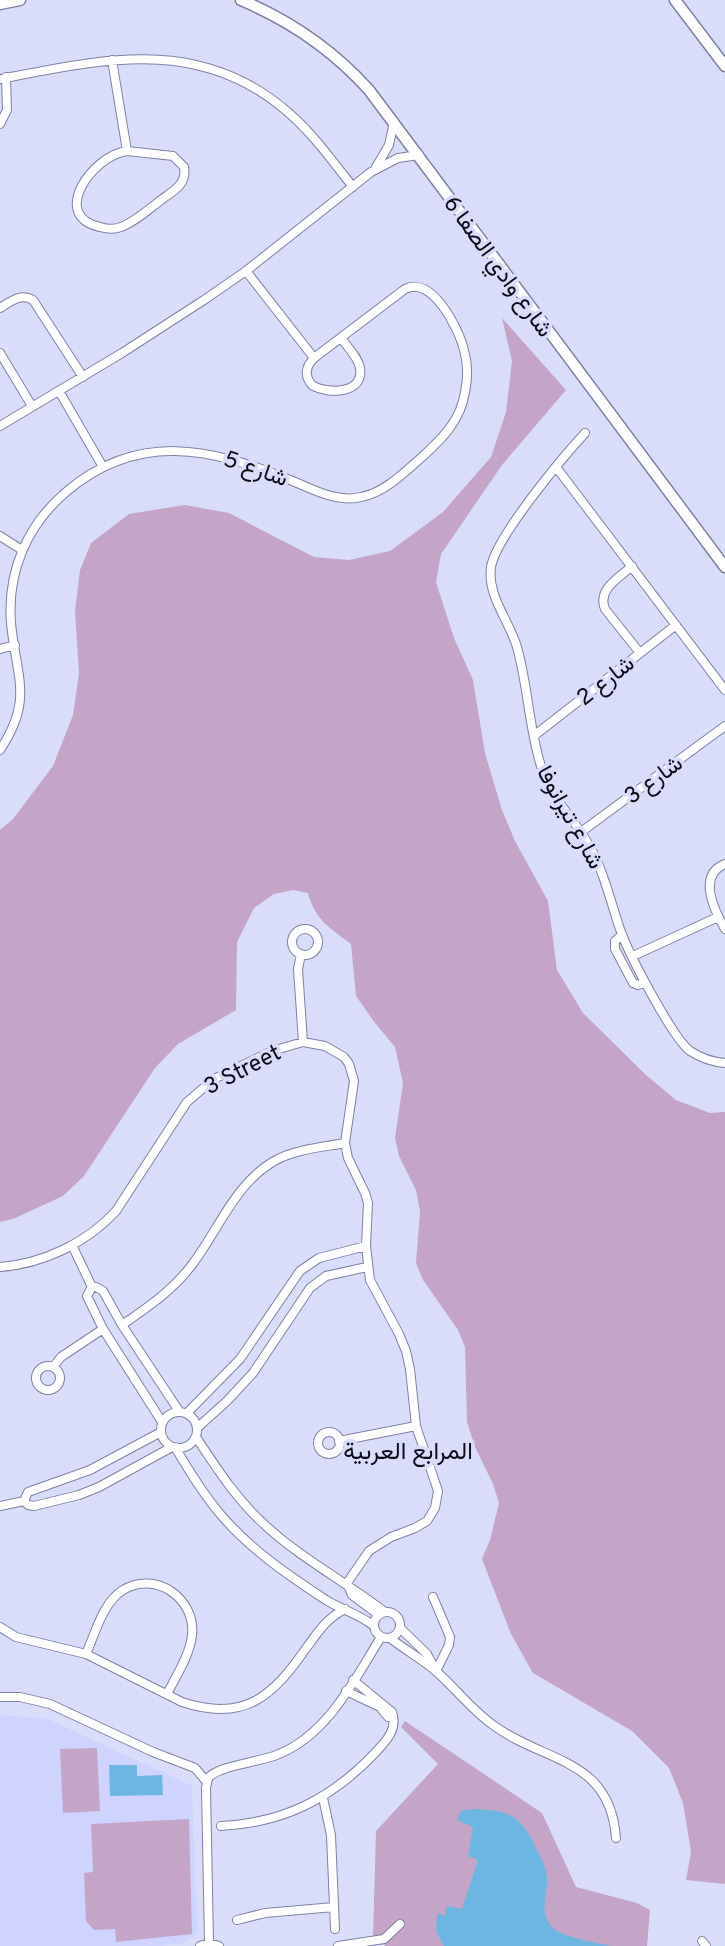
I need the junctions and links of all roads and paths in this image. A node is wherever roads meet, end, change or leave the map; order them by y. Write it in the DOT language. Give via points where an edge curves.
graph roads {
  1 [pos="20,0"];
  2 [pos="676,0"];
  3 [pos="247,1"];
  4 [pos="0,4"];
  5 [pos="112,60"];
  6 [pos="725,66"];
  7 [pos="3,78"];
  8 [pos="394,121"];
  9 [pos="0,124"];
  10 [pos="127,151"];
  11 [pos="419,155"];
  12 [pos="371,172"];
  13 [pos="353,187"];
  14 [pos="246,271"];
  15 [pos="0,296"];
  16 [pos="2,306"];
  17 [pos="342,339"];
  18 [pos="0,353"];
  19 [pos="314,358"];
  20 [pos="83,377"];
  21 [pos="59,391"];
  22 [pos="32,406"];
  23 [pos="0,426"];
  24 [pos="585,433"];
  25 [pos="103,467"];
  26 [pos="556,467"];
  27 [pos="0,536"];
  28 [pos="22,550"];
  29 [pos="632,566"];
  30 [pos="725,567"];
  31 [pos="676,625"];
  32 [pos="15,645"];
  33 [pos="0,649"];
  34 [pos="640,653"];
  35 [pos="725,690"];
  36 [pos="725,726"];
  37 [pos="535,735"];
  38 [pos="0,750"];
  39 [pos="581,832"];
  40 [pos="725,864"];
  41 [pos="718,917"];
  42 [pos="725,929"];
  43 [pos="622,935"];
  44 [pos="301,954"];
  45 [pos="633,956"];
  46 [pos="645,982"];
  47 [pos="303,1042"];
  48 [pos="725,1063"];
  49 [pos="345,1143"];
  50 [pos="72,1245"];
  51 [pos="366,1247"];
  52 [pos="0,1267"];
  53 [pos="367,1267"];
  54 [pos="92,1287"];
  55 [pos="122,1325"];
  56 [pos="103,1329"];
  57 [pos="52,1367"];
  58 [pos="183,1412"];
  59 [pos="162,1422"];
  60 [pos="416,1426"];
  61 [pos="161,1432"];
  62 [pos="196,1432"];
  63 [pos="340,1441"];
  64 [pos="173,1447"];
  65 [pos="24,1501"];
  66 [pos="0,1506"];
  67 [pos="347,1583"];
  68 [pos="433,1597"];
  69 [pos="327,1600"];
  70 [pos="345,1609"];
  71 [pos="382,1613"];
  72 [pos="326,1620"];
  73 [pos="374,1626"];
  74 [pos="0,1627"];
  75 [pos="401,1628"];
  76 [pos="385,1637"];
  77 [pos="411,1637"];
  78 [pos="401,1648"];
  79 [pos="86,1654"];
  80 [pos="436,1671"];
  81 [pos="353,1680"];
  82 [pos="346,1691"];
  83 [pos="167,1694"];
  84 [pos="0,1698"];
  85 [pos="382,1746"];
  86 [pos="206,1781"];
  87 [pos="323,1798"];
  88 [pos="220,1826"];
  89 [pos="616,1838"];
  90 [pos="334,1907"];
  91 [pos="237,1920"];
  92 [pos="400,1924"];
  93 [pos="335,1929"];
  94 [pos="204,1944"];
  95 [pos="219,1946"];
  96 [pos="338,1946"];
  1 -- 4 [label="main road"];
  2 -- 6 [label="main road"];
  3 -- 8 [label="main road, شارع وادي الصفا 6" via="328,50"];
  5 -- 7 [label="street"];
  5 -- 10 [label="street"];
  5 -- 13 [label="street" via="183,61 246,84 304,127"];
  7 -- 9 [label="street" via="7,110"];
  8 -- 11 [label="main road, شارع وادي الصفا 6"];
  8 -- 12 [label="street" via="386,153"];
  10 -- 10 [label="street" via="96,166 80,189 80,214 94,226 112,229 128,224 178,188 184,178 182,162 173,156"];
  11 -- 12 [label="street" via="398,158"];
  11 -- 30 [label="main road, شارع وادي الصفا 6"];
  12 -- 13 [label="street"];
  13 -- 14 [label="street"];
  14 -- 19 [label="street"];
  14 -- 20 [label="street"];
  15 -- 16 [label="street"];
  16 -- 20 [label="street" via="24,296 33,300"];
  17 -- 19 [label="street, شارع 5"];
  17 -- 19 [label="street" via="359,364 359,377 351,387 335,391 313,386 306,369"];
  17 -- 25 [label="street, شارع 5" via="405,289 417,285 428,289 452,321 464,351 467,384 454,422 410,468 376,493 334,497 257,466 190,451 139,455"];
  18 -- 22 [label="street"];
  20 -- 21 [label="street"];
  21 -- 22 [label="street"];
  21 -- 25 [label="street"];
  22 -- 23 [label="street"];
  24 -- 26 [label="street, شارع تيرانوفا"];
  25 -- 28 [label="street, شارع 5" via="66,491 35,526"];
  26 -- 29 [label="street"];
  26 -- 37 [label="street, شارع تيرانوفا" via="499,544 491,576 495,597 517,646"];
  27 -- 28 [label="street"];
  28 -- 32 [label="street, شارع 5" via="12,585"];
  29 -- 31 [label="street"];
  29 -- 34 [label="street" via="607,588 602,601"];
  31 -- 34 [label="street, شارع 2"];
  31 -- 35 [label="street"];
  32 -- 33 [label="street"];
  32 -- 38 [label="street, شارع 5" via="21,700 16,722"];
  34 -- 37 [label="street, شارع 2"];
  36 -- 39 [label="street, شارع 3"];
  37 -- 39 [label="street, شارع تيرانوفا" via="549,786"];
  39 -- 43 [label="street, شارع تيرانوفا" via="598,864"];
  40 -- 41 [label="street" via="713,871 709,884"];
  41 -- 42 [label="street"];
  41 -- 45 [label="street"];
  43 -- 45 [label="street, شارع تيرانوفا"];
  43 -- 46 [label="street" via="615,941 615,949 633,983"];
  44 -- 47 [label="street"];
  45 -- 46 [label="street, شارع تيرانوفا"];
  46 -- 48 [label="street, شارع تيرانوفا" via="681,1042 699,1056"];
  47 -- 49 [label="street, 3 Street" via="325,1046 349,1064 354,1081"];
  47 -- 50 [label="street, 3 Street" via="259,1056 204,1085 187,1102 116,1211 96,1231"];
  49 -- 51 [label="street, 3 Street" via="368,1203"];
  49 -- 55 [label="street" via="285,1156 265,1167 230,1204 185,1274"];
  50 -- 52 [label="street, 3 Street" via="27,1263"];
  50 -- 54 [label="street"];
  51 -- 53 [label="street, 3 Street"];
  51 -- 58 [label="street" via="319,1258 300,1271 240,1359"];
  53 -- 60 [label="street, 3 Street" via="406,1351"];
  53 -- 62 [label="street" via="326,1276 310,1288 253,1373"];
  54 -- 55 [label="street" via="103,1291"];
  54 -- 56 [label="street" via="87,1296"];
  55 -- 58 [label="street"];
  56 -- 57 [label="street"];
  56 -- 59 [label="street"];
  58 -- 59 [label="street" via="169,1414"];
  58 -- 62 [label="street" via="192,1416"];
  59 -- 61 [label="street"];
  60 -- 63 [label="street"];
  60 -- 67 [label="street, 3 Street" via="436,1482 438,1499 432,1515 369,1551"];
  61 -- 64 [label="street"];
  61 -- 65 [label="street" via="90,1471 27,1492"];
  62 -- 64 [label="street" via="188,1446"];
  62 -- 67 [label="street" via="227,1484 252,1513 295,1550"];
  64 -- 65 [label="street" via="79,1495 34,1506"];
  64 -- 69 [label="street" via="235,1531 265,1558"];
  65 -- 66 [label="street"];
  67 -- 71 [label="street" via="352,1595"];
  68 -- 80 [label="street" via="450,1641"];
  69 -- 70 [label="street"];
  69 -- 72 [label="street"];
  70 -- 72 [label="street"];
  70 -- 73 [label="street"];
  71 -- 73 [label="street"];
  71 -- 75 [label="street" via="397,1616"];
  72 -- 83 [label="street" via="281,1683 255,1702 211,1709"];
  73 -- 76 [label="street"];
  74 -- 79 [label="street" via="16,1637"];
  75 -- 76 [label="street" via="398,1634"];
  75 -- 77 [label="street"];
  76 -- 78 [label="street"];
  76 -- 81 [label="street"];
  77 -- 78 [label="street"];
  77 -- 80 [label="street" via="428,1654"];
  78 -- 80 [label="street"];
  79 -- 83 [label="street"];
  79 -- 83 [label="street" via="106,1611 122,1590 136,1585 165,1587 178,1595 192,1622 192,1637"];
  80 -- 89 [label="street" via="496,1728 569,1762 592,1779 610,1806"];
  81 -- 82 [label="street"];
  81 -- 85 [label="street" via="392,1712 393,1730"];
  82 -- 85 [label="street" via="380,1707 388,1716 390,1728"];
  82 -- 86 [label="street" via="322,1724 298,1744 268,1759 216,1772"];
  84 -- 86 [label="street" via="50,1704 195,1768"];
  85 -- 87 [label="street"];
  86 -- 94 [label="street"];
  87 -- 88 [label="street" via="284,1816"];
  87 -- 90 [label="street" via="331,1835"];
  90 -- 91 [label="street"];
  90 -- 93 [label="street"];
  92 -- 96 [label="street" via="384,1939"];
  94 -- 95 [label="street"];
}
